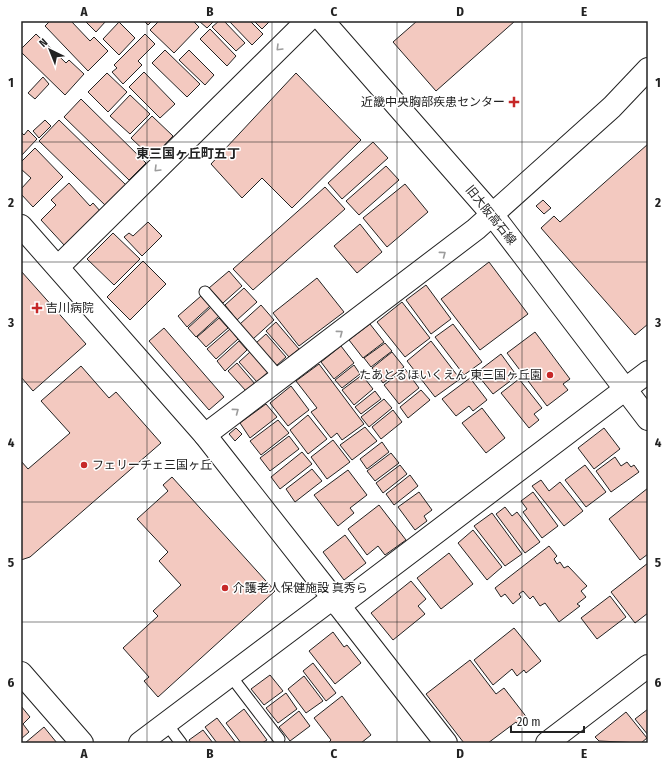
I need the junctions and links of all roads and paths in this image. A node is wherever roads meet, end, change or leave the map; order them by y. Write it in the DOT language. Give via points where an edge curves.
graph roads {
  1 [pos="307,21"];
  2 [pos="323,21"];
  3 [pos="648,69"];
  4 [pos="492,214"];
  5 [pos="21,226"];
  6 [pos="58,267"];
  7 [pos="205,292"];
  8 [pos="648,372"];
  9 [pos="280,378"];
  10 [pos="625,389"];
  11 [pos="648,419"];
  12 [pos="205,435"];
  13 [pos="336,602"];
  14 [pos="648,666"];
  15 [pos="21,673"];
  16 [pos="230,675"];
  17 [pos="166,723"];
  18 [pos="279,739"];
  19 [pos="82,743"];
  20 [pos="140,743"];
  21 [pos="181,743"];
  22 [pos="446,743"];
  23 [pos="547,743"];
  1 -- 6 [label="street, one-way"];
  2 -- 4 [label="street, 旧大阪高石線"];
  3 -- 4 [label="street" via="612,106"];
  9 -- 4 [label="street, one-way" via="476,229"];
  4 -- 10 [label="street, 旧大阪高石線"];
  5 -- 6 [label="street"];
  6 -- 12 [label="street"];
  7 -- 9 [label="lane"];
  8 -- 10 [label="street"];
  12 -- 9 [label="street, one-way"];
  10 -- 11 [label="street, 旧大阪高石線"];
  10 -- 13 [label="street"];
  12 -- 13 [label="street"];
  13 -- 16 [label="street"];
  13 -- 22 [label="street"];
  14 -- 23 [label="street"];
  15 -- 19 [label="street"];
  16 -- 17 [label="street"];
  16 -- 18 [label="lane"];
  17 -- 20 [label="street"];
  17 -- 21 [label="lane"];
}
